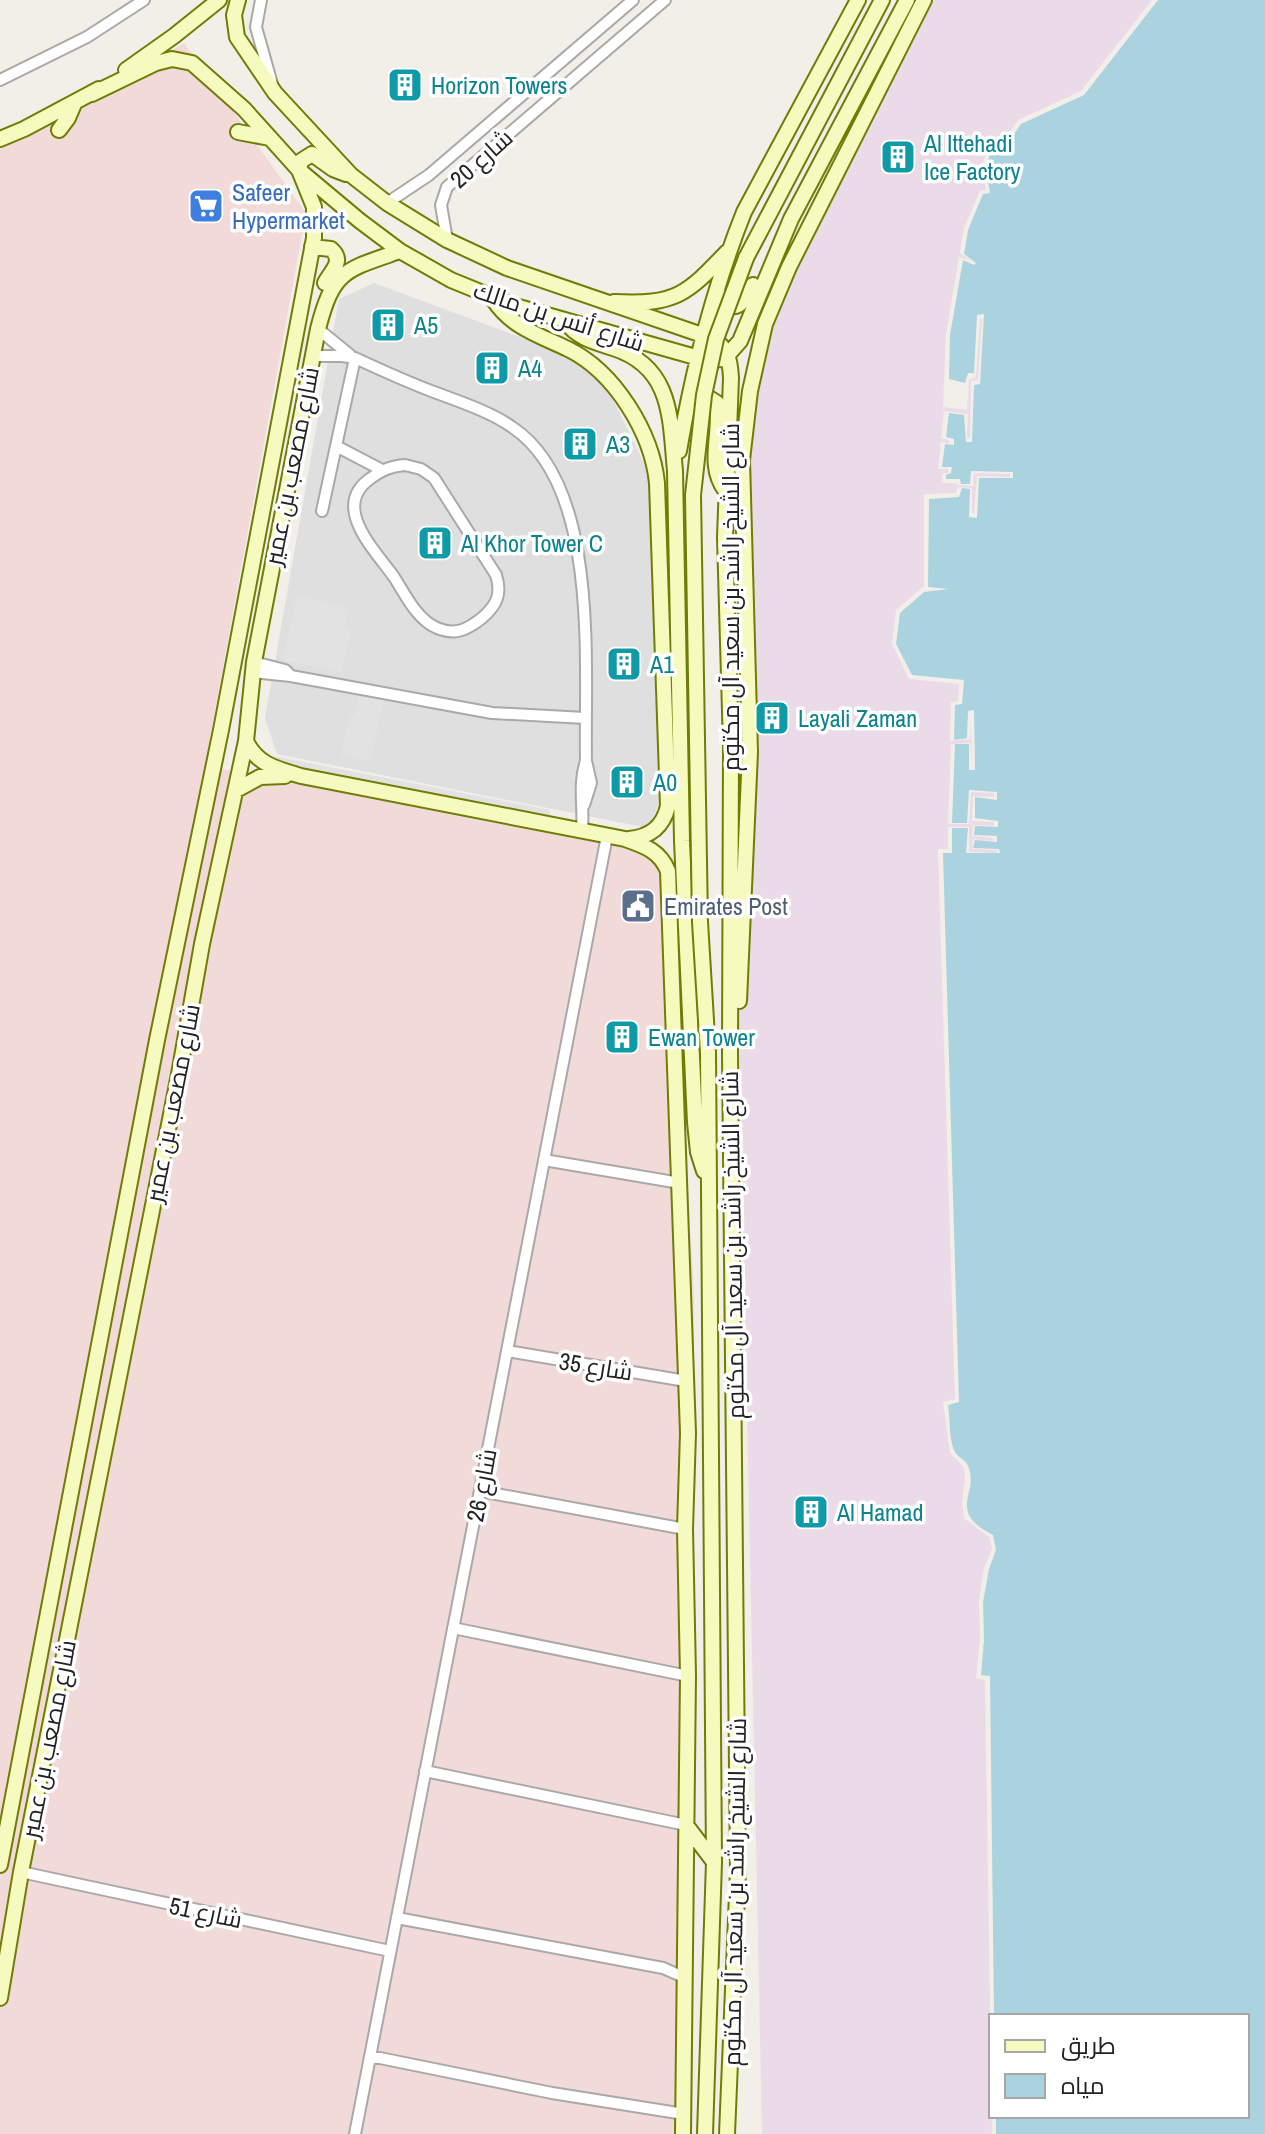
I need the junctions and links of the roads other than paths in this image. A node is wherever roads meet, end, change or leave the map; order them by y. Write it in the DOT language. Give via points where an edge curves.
graph roads {
  1 [pos="144,0"];
  2 [pos="219,0"];
  3 [pos="238,0"];
  4 [pos="261,0"];
  5 [pos="633,0"];
  6 [pos="665,0"];
  7 [pos="858,0"];
  8 [pos="882,0"];
  9 [pos="907,0"];
  10 [pos="924,0"];
  11 [pos="623,4"];
  12 [pos="0,80"];
  13 [pos="275,93"];
  14 [pos="92,94"];
  15 [pos="74,104"];
  16 [pos="59,130"];
  17 [pos="238,132"];
  18 [pos="270,138"];
  19 [pos="0,139"];
  20 [pos="451,156"];
  21 [pos="299,170"];
  22 [pos="463,173"];
  23 [pos="351,175"];
  24 [pos="387,203"];
  25 [pos="744,212"];
  26 [pos="447,240"];
  27 [pos="312,247"];
  28 [pos="730,248"];
  29 [pos="400,251"];
  30 [pos="766,275"];
  31 [pos="493,299"];
  32 [pos="602,302"];
  33 [pos="324,303"];
  34 [pos="565,321"];
  35 [pos="318,329"];
  36 [pos="295,333"];
  37 [pos="702,336"];
  38 [pos="281,343"];
  39 [pos="728,355"];
  40 [pos="313,356"];
  41 [pos="355,358"];
  42 [pos="696,358"];
  43 [pos="681,437"];
  44 [pos="336,446"];
  45 [pos="382,470"];
  46 [pos="675,471"];
  47 [pos="726,490"];
  48 [pos="322,511"];
  49 [pos="679,628"];
  50 [pos="661,644"];
  51 [pos="253,667"];
  52 [pos="585,718"];
  53 [pos="246,741"];
  54 [pos="301,776"];
  55 [pos="236,790"];
  56 [pos="582,831"];
  57 [pos="607,836"];
  58 [pos="625,839"];
  59 [pos="730,1053"];
  60 [pos="676,1096"];
  61 [pos="695,1122"];
  62 [pos="544,1160"];
  63 [pos="708,1179"];
  64 [pos="680,1183"];
  65 [pos="711,1316"];
  66 [pos="685,1338"];
  67 [pos="507,1351"];
  68 [pos="686,1381"];
  69 [pos="480,1491"];
  70 [pos="685,1529"];
  71 [pos="453,1628"];
  72 [pos="688,1676"];
  73 [pos="425,1771"];
  74 [pos="686,1825"];
  75 [pos="714,1862"];
  76 [pos="0,1865"];
  77 [pos="21,1872"];
  78 [pos="397,1918"];
  79 [pos="390,1951"];
  80 [pos="686,1978"];
  81 [pos="0,1998"];
  82 [pos="370,2056"];
  83 [pos="684,2114"];
  84 [pos="355,2134"];
  85 [pos="683,2134"];
  86 [pos="704,2134"];
  87 [pos="727,2134"];
  1 -- 12 [label="street" via="87,37"];
  2 -- 14 [label="main road"];
  3 -- 13 [label="main road, شارع أنس بن مالك" via="237,37"];
  4 -- 13 [label="street" via="256,27"];
  5 -- 11 [label="street, شارع 20"];
  6 -- 22 [label="street, شارع 20"];
  7 -- 25 [label="main road"];
  8 -- 63 [label="main road, شارع الشيخ راشد بن سعيد آل مكتوم, bridge" via="746,258 716,339 704,395 692,534"];
  9 -- 30 [label="main road"];
  10 -- 59 [label="main road" via="789,267 765,324 750,391 742,460 748,821 739,996"];
  11 -- 20 [label="street, شارع 20"];
  13 -- 23 [label="main road, شارع أنس بن مالك"];
  14 -- 15 [label="main road"];
  14 -- 18 [label="main road, شارع أنس بن مالك" via="156,63 181,60 202,69"];
  15 -- 16 [label="main road"];
  15 -- 19 [label="main road"];
  17 -- 18 [label="main road"];
  18 -- 21 [label="main road, شارع أنس بن مالك"];
  20 -- 22 [label="street"];
  20 -- 24 [label="street, شارع 20"];
  21 -- 23 [label="main road" via="301,161 312,154"];
  21 -- 27 [label="main road, شارع مصعب بن عمير" via="314,207"];
  21 -- 29 [label="main road, شارع أنس بن مالك"];
  22 -- 26 [label="street, شارع 20" via="442,199"];
  23 -- 24 [label="main road, شارع أنس بن مالك"];
  24 -- 26 [label="main road, شارع أنس بن مالك"];
  25 -- 28 [label="main road"];
  25 -- 30 [label="main road" via="738,245 720,288 722,297 728,304 742,304"];
  26 -- 32 [label="main road, شارع أنس بن مالك"];
  27 -- 33 [label="main road" via="331,249 338,260 323,287"];
  27 -- 36 [label="main road, شارع مصعب بن عمير"];
  28 -- 32 [label="main road" via="699,282 673,298"];
  28 -- 37 [label="main road"];
  29 -- 31 [label="main road, شارع أنس بن مالك"];
  29 -- 33 [label="main road, شارع مصعب بن عمير" via="345,272"];
  30 -- 39 [label="main road" via="740,341"];
  31 -- 34 [label="main road, شارع أنس بن مالك"];
  31 -- 50 [label="main road" via="523,329 569,349 600,371 646,440 657,483"];
  32 -- 37 [label="main road, شارع أنس بن مالك"];
  33 -- 35 [label="main road, شارع مصعب بن عمير"];
  34 -- 42 [label="main road, شارع أنس بن مالك"];
  34 -- 46 [label="main road" via="580,336 635,358 654,376 666,399"];
  35 -- 40 [label="main road, شارع مصعب بن عمير"];
  35 -- 41 [label="street"];
  36 -- 38 [label="main road"];
  36 -- 76 [label="main road, شارع مصعب بن عمير"];
  37 -- 39 [label="main road" via="718,342"];
  37 -- 42 [label="main road"];
  39 -- 42 [label="main road" via="718,361"];
  39 -- 47 [label="main road, شارع الشيخ راشد بن سعيد آل مكتوم"];
  40 -- 41 [label="street"];
  40 -- 51 [label="main road, شارع مصعب بن عمير"];
  41 -- 44 [label="street"];
  41 -- 52 [label="street" via="499,418 529,440 546,462 571,517 579,557"];
  42 -- 43 [label="main road"];
  43 -- 46 [label="main road"];
  43 -- 47 [label="main road" via="694,402 706,396 715,400 715,467"];
  44 -- 45 [label="street"];
  44 -- 48 [label="street"];
  45 -- 45 [label="street" via="355,495 356,522 423,619 445,631 470,628 497,602 493,568 428,472 405,465"];
  46 -- 49 [label="main road"];
  47 -- 59 [label="main road, شارع الشيخ راشد بن سعيد آل مكتوم"];
  49 -- 50 [label="main road"];
  49 -- 61 [label="main road"];
  50 -- 58 [label="main road" via="668,806 653,832"];
  51 -- 52 [label="street" via="492,713"];
  51 -- 53 [label="main road, شارع مصعب بن عمير"];
  52 -- 56 [label="street" via="591,783"];
  53 -- 54 [label="main road" via="263,763"];
  53 -- 55 [label="main road, شارع مصعب بن عمير"];
  54 -- 55 [label="main road" via="269,775"];
  54 -- 56 [label="main road"];
  55 -- 77 [label="main road, شارع مصعب بن عمير"];
  56 -- 57 [label="main road"];
  57 -- 58 [label="main road"];
  57 -- 62 [label="street, شارع 26"];
  58 -- 60 [label="main road" via="652,850 668,871"];
  59 -- 87 [label="main road, شارع الشيخ راشد بن سعيد آل مكتوم" via="738,1870"];
  60 -- 61 [label="main road"];
  60 -- 64 [label="main road"];
  61 -- 63 [label="main road"];
  62 -- 64 [label="street"];
  62 -- 67 [label="street, شارع 26"];
  63 -- 65 [label="main road, شارع الشيخ راشد بن سعيد آل مكتوم"];
  64 -- 66 [label="main road"];
  65 -- 66 [label="main road"];
  65 -- 75 [label="main road, شارع الشيخ راشد بن سعيد آل مكتوم"];
  66 -- 68 [label="main road"];
  67 -- 68 [label="street, شارع 35"];
  67 -- 69 [label="street, شارع 26"];
  68 -- 70 [label="main road"];
  69 -- 70 [label="street"];
  69 -- 71 [label="street, شارع 26"];
  70 -- 72 [label="main road"];
  71 -- 72 [label="street"];
  71 -- 73 [label="street, شارع 26"];
  72 -- 74 [label="main road"];
  73 -- 74 [label="street"];
  73 -- 78 [label="street, شارع 26"];
  74 -- 75 [label="main road"];
  74 -- 80 [label="main road"];
  75 -- 86 [label="main road, شارع الشيخ راشد بن سعيد آل مكتوم"];
  77 -- 79 [label="street, شارع 51"];
  77 -- 81 [label="main road, شارع مصعب بن عمير"];
  78 -- 79 [label="street, شارع 26"];
  78 -- 80 [label="street" via="663,1968"];
  79 -- 82 [label="street, شارع 26"];
  80 -- 83 [label="main road"];
  82 -- 83 [label="street"];
  82 -- 84 [label="street, شارع 26"];
  83 -- 85 [label="main road"];
}
